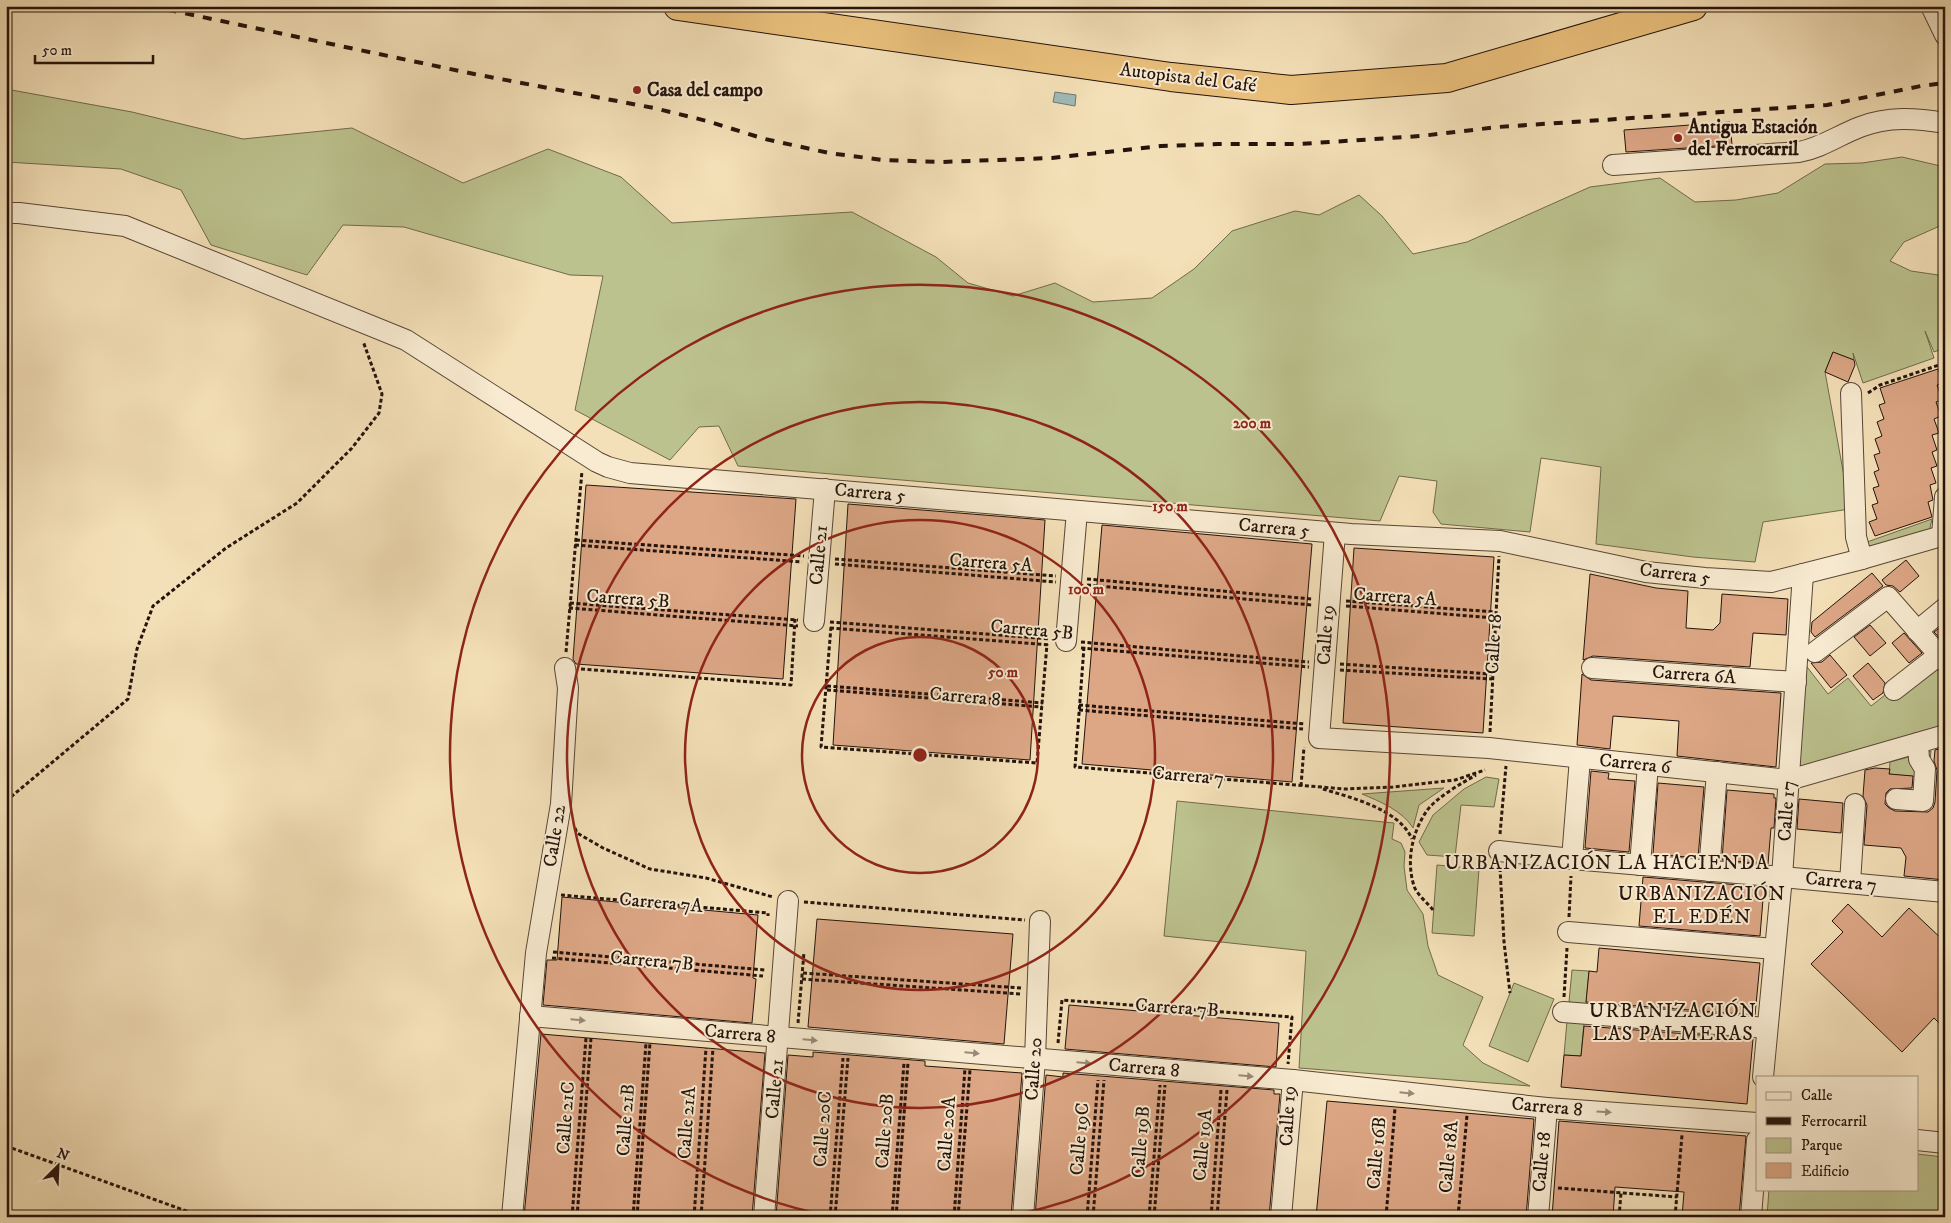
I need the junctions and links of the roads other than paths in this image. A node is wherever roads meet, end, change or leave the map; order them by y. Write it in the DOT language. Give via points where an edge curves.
graph roads {
  1 [pos="678,6"];
  2 [pos="1693,6"];
  3 [pos="1931,6"];
  4 [pos="1945,35"];
  5 [pos="1945,122"];
  6 [pos="1613,165"];
  7 [pos="6,213"];
  8 [pos="1851,397"];
  9 [pos="825,489"];
  10 [pos="1945,497"];
  11 [pos="1077,511"];
  12 [pos="1336,533"];
  13 [pos="1943,536"];
  14 [pos="1862,559"];
  15 [pos="1804,574"];
  16 [pos="1945,608"];
  17 [pos="813,625"];
  18 [pos="1918,631"];
  19 [pos="1066,645"];
  20 [pos="1815,652"];
  21 [pos="1942,659"];
  22 [pos="565,668"];
  23 [pos="1592,668"];
  24 [pos="1796,682"];
  25 [pos="1894,690"];
  26 [pos="1320,733"];
  27 [pos="1945,735"];
  28 [pos="1918,743"];
  29 [pos="1580,758"];
  30 [pos="1648,765"];
  31 [pos="1717,772"];
  32 [pos="1789,780"];
  33 [pos="1896,799"];
  34 [pos="1856,804"];
  35 [pos="1499,851"];
  36 [pos="1572,859"];
  37 [pos="1640,865"];
  38 [pos="1709,871"];
  39 [pos="1782,876"];
  40 [pos="1850,883"];
  41 [pos="1945,892"];
  42 [pos="788,901"];
  43 [pos="1040,921"];
  44 [pos="1568,932"];
  45 [pos="1775,948"];
  46 [pos="1563,1012"];
  47 [pos="530,1016"];
  48 [pos="1767,1028"];
  49 [pos="779,1037"];
  50 [pos="1035,1059"];
  51 [pos="1763,1076"];
  52 [pos="1292,1080"];
  53 [pos="1547,1108"];
  54 [pos="1756,1123"];
  55 [pos="1918,1140"];
  56 [pos="1945,1143"];
  57 [pos="1756,1153"];
  58 [pos="512,1217"];
  59 [pos="764,1217"];
  60 [pos="1022,1217"];
  61 [pos="1281,1217"];
  62 [pos="1538,1217"];
  63 [pos="1751,1217"];
  1 -- 2 [label="highway, Autopista del Café" via="1171,77 1291,90 1448,78"];
  3 -- 4 [label="street"];
  5 -- 6 [label="street" via="1916,118 1884,120 1860,127 1814,149 1798,152"];
  7 -- 9 [label="street, Carrera 5" via="125,226 406,340 608,468 630,473"];
  8 -- 14 [label="street" via="1856,537"];
  9 -- 11 [label="street, Carrera 5"];
  9 -- 17 [label="street, Calle 21"];
  10 -- 13 [label="street"];
  11 -- 12 [label="street, Carrera 5"];
  11 -- 19 [label="street"];
  12 -- 15 [label="street, Carrera 5" via="1500,541 1646,572 1705,578 1771,582"];
  12 -- 26 [label="street, Calle 19"];
  13 -- 14 [label="street, Carrera 5"];
  14 -- 15 [label="street, Carrera 5"];
  15 -- 24 [label="street, Calle 17"];
  16 -- 18 [label="street"];
  18 -- 20 [label="street" via="1888,597"];
  18 -- 21 [label="street"];
  21 -- 25 [label="street"];
  22 -- 47 [label="street, Calle 22" via="568,688 561,804 536,953"];
  23 -- 24 [label="street, Carrera 6A"];
  24 -- 32 [label="street, Calle 17"];
  26 -- 29 [label="street, Carrera 6"];
  27 -- 28 [label="street, Carrera 6"];
  28 -- 32 [label="street, Carrera 6"];
  28 -- 33 [label="street" via="1919,759 1925,769 1922,801"];
  29 -- 30 [label="street, Carrera 6"];
  29 -- 36 [label="street"];
  30 -- 31 [label="street, Carrera 6"];
  30 -- 37 [label="street"];
  31 -- 32 [label="street, Carrera 6"];
  31 -- 38 [label="street"];
  32 -- 39 [label="street, Calle 17"];
  34 -- 40 [label="street"];
  35 -- 36 [label="street, Carrera 7"];
  36 -- 37 [label="street, Carrera 7"];
  37 -- 38 [label="street, Carrera 7"];
  38 -- 39 [label="street, Carrera 7"];
  39 -- 40 [label="street, Carrera 7"];
  39 -- 45 [label="street, Calle 17"];
  40 -- 41 [label="street, Carrera 7"];
  42 -- 49 [label="street, Calle 21"];
  43 -- 50 [label="street, Calle 20"];
  44 -- 45 [label="street"];
  45 -- 48 [label="street, Calle 17"];
  46 -- 48 [label="street"];
  47 -- 49 [label="street, Carrera 8, one-way"];
  47 -- 58 [label="street, Calle 22"];
  48 -- 51 [label="street, Calle 17"];
  49 -- 50 [label="street, Carrera 8, one-way"];
  49 -- 59 [label="street, Calle 21"];
  50 -- 52 [label="street, Carrera 8, one-way"];
  50 -- 60 [label="street, Calle 20"];
  52 -- 53 [label="street, Carrera 8, one-way"];
  52 -- 61 [label="street, Calle 19"];
  53 -- 54 [label="street, Carrera 8, one-way"];
  53 -- 62 [label="street, Calle 18"];
  55 -- 56 [label="street"];
  57 -- 63 [label="street"];
}
